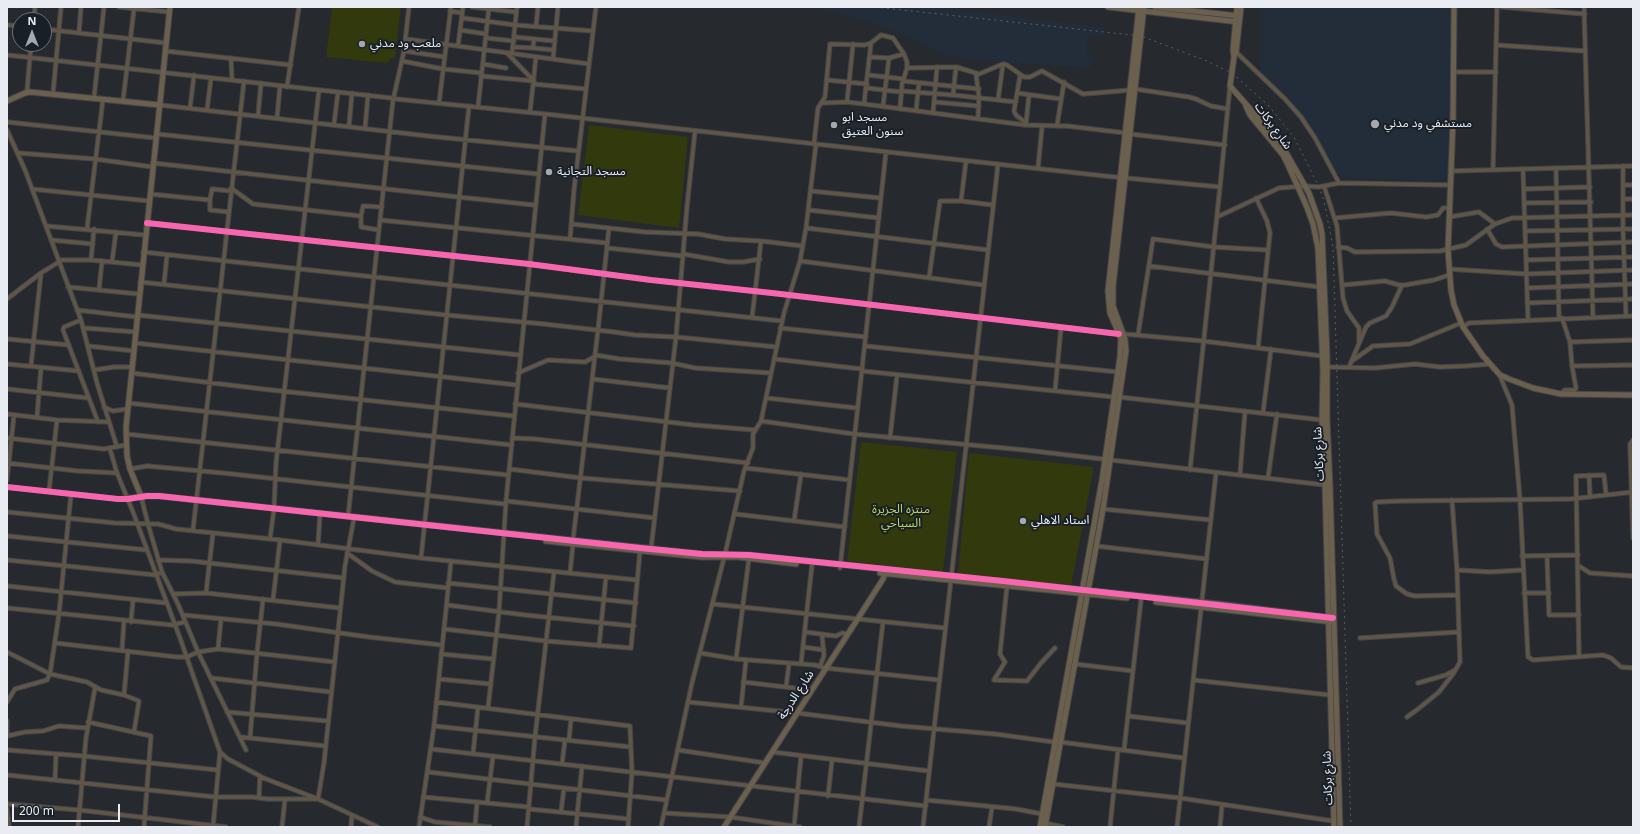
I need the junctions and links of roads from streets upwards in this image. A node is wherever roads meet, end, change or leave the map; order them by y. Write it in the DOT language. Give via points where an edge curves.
graph roads {
  1 [pos="62,7"];
  2 [pos="81,7"];
  3 [pos="104,7"];
  4 [pos="119,7"];
  5 [pos="299,7"];
  6 [pos="409,7"];
  7 [pos="463,7"];
  8 [pos="472,7"];
  9 [pos="517,7"];
  10 [pos="538,7"];
  11 [pos="558,7"];
  12 [pos="596,7"];
  13 [pos="1108,7"];
  14 [pos="1155,7"];
  15 [pos="1237,7"];
  16 [pos="1241,7"];
  17 [pos="1454,7"];
  18 [pos="1497,7"];
  19 [pos="1502,7"];
  20 [pos="1584,7"];
  21 [pos="489,8"];
  22 [pos="134,9"];
  23 [pos="450,9"];
  24 [pos="1141,9"];
  25 [pos="170,10"];
  26 [pos="516,12"];
  27 [pos="462,13"];
  28 [pos="1584,14"];
  29 [pos="462,18"];
  30 [pos="1238,19"];
  31 [pos="488,20"];
  32 [pos="515,25"];
  33 [pos="536,26"];
  34 [pos="556,27"];
  35 [pos="52,30"];
  36 [pos="59,30"];
  37 [pos="460,30"];
  38 [pos="593,31"];
  39 [pos="79,32"];
  40 [pos="101,35"];
  41 [pos="486,36"];
  42 [pos="130,38"];
  43 [pos="406,39"];
  44 [pos="514,39"];
  45 [pos="534,39"];
  46 [pos="555,41"];
  47 [pos="166,43"];
  48 [pos="871,43"];
  49 [pos="446,44"];
  50 [pos="853,44"];
  51 [pos="1496,45"];
  52 [pos="458,46"];
  53 [pos="513,47"];
  54 [pos="533,48"];
  55 [pos="484,50"];
  56 [pos="553,50"];
  57 [pos="165,51"];
  58 [pos="404,51"];
  59 [pos="1585,51"];
  60 [pos="30,52"];
  61 [pos="507,52"];
  62 [pos="512,53"];
  63 [pos="1234,53"];
  64 [pos="904,54"];
  65 [pos="7,55"];
  66 [pos="445,57"];
  67 [pos="536,57"];
  68 [pos="870,57"];
  69 [pos="30,58"];
  70 [pos="231,58"];
  71 [pos="889,58"];
  72 [pos="553,59"];
  73 [pos="56,60"];
  74 [pos="402,61"];
  75 [pos="483,64"];
  76 [pos="589,64"];
  77 [pos="1003,64"];
  78 [pos="97,65"];
  79 [pos="291,65"];
  80 [pos="938,67"];
  81 [pos="956,67"];
  82 [pos="127,68"];
  83 [pos="506,68"];
  84 [pos="907,68"];
  85 [pos="444,69"];
  86 [pos="163,71"];
  87 [pos="1454,72"];
  88 [pos="1496,72"];
  89 [pos="482,74"];
  90 [pos="976,74"];
  91 [pos="194,75"];
  92 [pos="868,75"];
  93 [pos="1020,76"];
  94 [pos="887,77"];
  95 [pos="211,78"];
  96 [pos="232,80"];
  97 [pos="827,80"];
  98 [pos="904,80"];
  99 [pos="244,81"];
  100 [pos="534,82"];
  101 [pos="849,82"];
  102 [pos="1064,82"];
  103 [pos="261,83"];
  104 [pos="919,83"];
  105 [pos="936,85"];
  106 [pos="280,86"];
  107 [pos="287,86"];
  108 [pos="867,86"];
  109 [pos="954,86"];
  110 [pos="1230,86"];
  111 [pos="586,89"];
  112 [pos="979,89"];
  113 [pos="319,90"];
  114 [pos="1133,90"];
  115 [pos="885,91"];
  116 [pos="27,92"];
  117 [pos="338,92"];
  118 [pos="901,92"];
  119 [pos="918,92"];
  120 [pos="1017,93"];
  121 [pos="52,94"];
  122 [pos="352,94"];
  123 [pos="935,94"];
  124 [pos="368,95"];
  125 [pos="953,95"];
  126 [pos="1029,95"];
  127 [pos="980,97"];
  128 [pos="94,98"];
  129 [pos="393,98"];
  130 [pos="103,99"];
  131 [pos="1061,99"];
  132 [pos="998,100"];
  133 [pos="7,101"];
  134 [pos="124,101"];
  135 [pos="847,102"];
  136 [pos="934,102"];
  137 [pos="1016,102"];
  138 [pos="439,103"];
  139 [pos="821,103"];
  140 [pos="1245,103"];
  141 [pos="864,104"];
  142 [pos="160,105"];
  143 [pos="469,106"];
  144 [pos="883,106"];
  145 [pos="979,106"];
  146 [pos="478,107"];
  147 [pos="190,108"];
  148 [pos="900,109"];
  149 [pos="1228,109"];
  150 [pos="207,110"];
  151 [pos="916,111"];
  152 [pos="530,112"];
  153 [pos="932,113"];
  154 [pos="240,114"];
  155 [pos="545,114"];
  156 [pos="258,116"];
  157 [pos="277,118"];
  158 [pos="582,118"];
  159 [pos="978,118"];
  160 [pos="7,122"];
  161 [pos="315,122"];
  162 [pos="334,124"];
  163 [pos="1026,124"];
  164 [pos="349,126"];
  165 [pos="1042,126"];
  166 [pos="1057,126"];
  167 [pos="365,128"];
  168 [pos="7,130"];
  169 [pos="99,131"];
  170 [pos="390,131"];
  171 [pos="695,131"];
  172 [pos="1128,134"];
  173 [pos="157,136"];
  174 [pos="465,139"];
  175 [pos="236,142"];
  176 [pos="815,144"];
  177 [pos="1224,145"];
  178 [pos="541,147"];
  179 [pos="312,151"];
  180 [pos="578,151"];
  181 [pos="886,152"];
  182 [pos="18,153"];
  183 [pos="96,159"];
  184 [pos="387,159"];
  185 [pos="966,161"];
  186 [pos="998,164"];
  187 [pos="153,165"];
  188 [pos="462,166"];
  189 [pos="1623,166"];
  190 [pos="1633,166"];
  191 [pos="1589,167"];
  192 [pos="1038,168"];
  193 [pos="1556,168"];
  194 [pos="1522,169"];
  195 [pos="1493,170"];
  196 [pos="1451,171"];
  197 [pos="233,172"];
  198 [pos="538,174"];
  199 [pos="1123,178"];
  200 [pos="309,180"];
  201 [pos="1338,183"];
  202 [pos="1450,185"];
  203 [pos="1623,185"];
  204 [pos="1633,185"];
  205 [pos="1297,186"];
  206 [pos="1304,186"];
  207 [pos="1324,186"];
  208 [pos="1220,187"];
  209 [pos="1590,187"];
  210 [pos="384,188"];
  211 [pos="1556,188"];
  212 [pos="32,189"];
  213 [pos="231,189"];
  214 [pos="1524,189"];
  215 [pos="811,190"];
  216 [pos="91,194"];
  217 [pos="150,194"];
  218 [pos="458,197"];
  219 [pos="880,198"];
  220 [pos="1256,198"];
  221 [pos="1623,199"];
  222 [pos="1633,199"];
  223 [pos="210,200"];
  224 [pos="149,201"];
  225 [pos="961,201"];
  226 [pos="1557,202"];
  227 [pos="1591,202"];
  228 [pos="1524,203"];
  229 [pos="534,205"];
  230 [pos="993,205"];
  231 [pos="382,207"];
  232 [pos="1449,208"];
  233 [pos="306,209"];
  234 [pos="809,210"];
  235 [pos="229,212"];
  236 [pos="1623,215"];
  237 [pos="1633,215"];
  238 [pos="361,216"];
  239 [pos="1557,216"];
  240 [pos="1591,216"];
  241 [pos="1217,217"];
  242 [pos="1449,217"];
  243 [pos="1525,217"];
  244 [pos="879,218"];
  245 [pos="1335,218"];
  246 [pos="380,220"];
  247 [pos="147,223"];
  248 [pos="572,224"];
  249 [pos="1495,224"];
  250 [pos="46,226"];
  251 [pos="455,227"];
  252 [pos="609,228"];
  253 [pos="806,228"];
  254 [pos="87,229"];
  255 [pos="94,229"];
  256 [pos="1487,229"];
  257 [pos="1623,229"];
  258 [pos="1633,229"];
  259 [pos="379,230"];
  260 [pos="1592,230"];
  261 [pos="227,231"];
  262 [pos="1525,231"];
  263 [pos="1557,231"];
  264 [pos="116,232"];
  265 [pos="685,234"];
  266 [pos="145,235"];
  267 [pos="532,235"];
  268 [pos="877,237"];
  269 [pos="302,239"];
  270 [pos="570,239"];
  271 [pos="51,240"];
  272 [pos="761,241"];
  273 [pos="608,242"];
  274 [pos="1633,242"];
  275 [pos="934,243"];
  276 [pos="1624,243"];
  277 [pos="93,244"];
  278 [pos="1592,244"];
  279 [pos="1557,245"];
  280 [pos="803,246"];
  281 [pos="1525,246"];
  282 [pos="377,247"];
  283 [pos="1214,247"];
  284 [pos="1338,247"];
  285 [pos="607,248"];
  286 [pos="988,250"];
  287 [pos="1268,250"];
  288 [pos="1448,250"];
  289 [pos="143,252"];
  290 [pos="167,255"];
  291 [pos="683,255"];
  292 [pos="452,256"];
  293 [pos="1624,257"];
  294 [pos="1633,257"];
  295 [pos="1592,258"];
  296 [pos="760,259"];
  297 [pos="1558,259"];
  298 [pos="91,260"];
  299 [pos="223,260"];
  300 [pos="1526,260"];
  301 [pos="58,261"];
  302 [pos="102,261"];
  303 [pos="800,261"];
  304 [pos="112,262"];
  305 [pos="529,264"];
  306 [pos="142,265"];
  307 [pos="1149,266"];
  308 [pos="299,270"];
  309 [pos="1624,270"];
  310 [pos="1633,270"];
  311 [pos="873,271"];
  312 [pos="1449,272"];
  313 [pos="1592,272"];
  314 [pos="41,273"];
  315 [pos="1210,273"];
  316 [pos="1558,273"];
  317 [pos="604,274"];
  318 [pos="1526,274"];
  319 [pos="374,277"];
  320 [pos="929,278"];
  321 [pos="1266,281"];
  322 [pos="140,282"];
  323 [pos="680,282"];
  324 [pos="164,284"];
  325 [pos="1633,284"];
  326 [pos="449,285"];
  327 [pos="984,285"];
  328 [pos="1343,285"];
  329 [pos="1402,285"];
  330 [pos="1625,285"];
  331 [pos="1593,286"];
  332 [pos="68,287"];
  333 [pos="1320,287"];
  334 [pos="1558,287"];
  335 [pos="1527,288"];
  336 [pos="99,290"];
  337 [pos="220,290"];
  338 [pos="756,291"];
  339 [pos="139,294"];
  340 [pos="526,294"];
  341 [pos="789,295"];
  342 [pos="296,298"];
  343 [pos="7,299"];
  344 [pos="1625,299"];
  345 [pos="1633,299"];
  346 [pos="1593,301"];
  347 [pos="601,302"];
  348 [pos="1559,302"];
  349 [pos="1527,303"];
  350 [pos="869,305"];
  351 [pos="370,306"];
  352 [pos="77,310"];
  353 [pos="678,311"];
  354 [pos="446,315"];
  355 [pos="137,316"];
  356 [pos="1626,316"];
  357 [pos="1633,316"];
  358 [pos="1593,317"];
  359 [pos="752,318"];
  360 [pos="981,318"];
  361 [pos="1561,318"];
  362 [pos="81,320"];
  363 [pos="1528,320"];
  364 [pos="782,321"];
  365 [pos="216,323"];
  366 [pos="523,323"];
  367 [pos="1462,325"];
  368 [pos="84,328"];
  369 [pos="780,328"];
  370 [pos="1061,328"];
  371 [pos="598,330"];
  372 [pos="292,331"];
  373 [pos="136,332"];
  374 [pos="1121,334"];
  375 [pos="1138,335"];
  376 [pos="676,337"];
  377 [pos="866,337"];
  378 [pos="367,339"];
  379 [pos="7,340"];
  380 [pos="1204,340"];
  381 [pos="1633,340"];
  382 [pos="32,342"];
  383 [pos="1570,342"];
  384 [pos="135,343"];
  385 [pos="1359,343"];
  386 [pos="69,345"];
  387 [pos="88,346"];
  388 [pos="865,346"];
  389 [pos="777,347"];
  390 [pos="442,348"];
  391 [pos="1258,348"];
  392 [pos="1271,349"];
  393 [pos="134,351"];
  394 [pos="213,352"];
  395 [pos="520,355"];
  396 [pos="595,356"];
  397 [pos="1322,356"];
  398 [pos="976,358"];
  399 [pos="774,359"];
  400 [pos="288,360"];
  401 [pos="1352,362"];
  402 [pos="672,363"];
  403 [pos="7,364"];
  404 [pos="1490,364"];
  405 [pos="1057,365"];
  406 [pos="1633,365"];
  407 [pos="31,366"];
  408 [pos="1572,366"];
  409 [pos="1327,367"];
  410 [pos="1349,367"];
  411 [pos="41,368"];
  412 [pos="132,368"];
  413 [pos="364,368"];
  414 [pos="94,370"];
  415 [pos="862,370"];
  416 [pos="79,371"];
  417 [pos="1118,372"];
  418 [pos="518,373"];
  419 [pos="771,373"];
  420 [pos="131,374"];
  421 [pos="897,375"];
  422 [pos="1500,375"];
  423 [pos="440,378"];
  424 [pos="592,380"];
  425 [pos="210,383"];
  426 [pos="973,383"];
  427 [pos="517,385"];
  428 [pos="670,388"];
  429 [pos="7,389"];
  430 [pos="1055,391"];
  431 [pos="39,392"];
  432 [pos="285,392"];
  433 [pos="1561,394"];
  434 [pos="1633,395"];
  435 [pos="1117,397"];
  436 [pos="88,398"];
  437 [pos="766,398"];
  438 [pos="361,399"];
  439 [pos="128,403"];
  440 [pos="515,404"];
  441 [pos="1197,406"];
  442 [pos="104,407"];
  443 [pos="437,407"];
  444 [pos="857,408"];
  445 [pos="127,409"];
  446 [pos="1246,411"];
  447 [pos="207,412"];
  448 [pos="588,413"];
  449 [pos="1264,413"];
  450 [pos="7,414"];
  451 [pos="1277,414"];
  452 [pos="14,415"];
  453 [pos="514,416"];
  454 [pos="37,417"];
  455 [pos="57,420"];
  456 [pos="282,420"];
  457 [pos="760,420"];
  458 [pos="1322,420"];
  459 [pos="98,422"];
  460 [pos="109,422"];
  461 [pos="666,422"];
  462 [pos="357,429"];
  463 [pos="755,430"];
  464 [pos="125,434"];
  465 [pos="854,434"];
  466 [pos="434,436"];
  467 [pos="9,438"];
  468 [pos="512,438"];
  469 [pos="890,438"];
  470 [pos="1633,440"];
  471 [pos="203,441"];
  472 [pos="54,444"];
  473 [pos="126,445"];
  474 [pos="512,445"];
  475 [pos="585,445"];
  476 [pos="966,445"];
  477 [pos="116,447"];
  478 [pos="110,449"];
  479 [pos="278,450"];
  480 [pos="663,454"];
  481 [pos="354,458"];
  482 [pos="1108,459"];
  483 [pos="8,463"];
  484 [pos="748,463"];
  485 [pos="431,466"];
  486 [pos="52,468"];
  487 [pos="745,468"];
  488 [pos="130,469"];
  489 [pos="509,469"];
  490 [pos="1190,470"];
  491 [pos="200,471"];
  492 [pos="117,473"];
  493 [pos="1216,473"];
  494 [pos="801,474"];
  495 [pos="1240,474"];
  496 [pos="508,475"];
  497 [pos="1589,475"];
  498 [pos="581,478"];
  499 [pos="1268,478"];
  500 [pos="275,479"];
  501 [pos="7,480"];
  502 [pos="850,480"];
  503 [pos="659,485"];
  504 [pos="1325,485"];
  505 [pos="7,487"];
  506 [pos="351,487"];
  507 [pos="49,491"];
  508 [pos="740,491"];
  509 [pos="1632,492"];
  510 [pos="72,494"];
  511 [pos="1606,494"];
  512 [pos="141,496"];
  513 [pos="427,496"];
  514 [pos="1590,496"];
  515 [pos="1576,498"];
  516 [pos="128,499"];
  517 [pos="196,500"];
  518 [pos="1452,500"];
  519 [pos="1520,500"];
  520 [pos="505,503"];
  521 [pos="577,508"];
  522 [pos="274,509"];
  523 [pos="1103,509"];
  524 [pos="7,512"];
  525 [pos="320,514"];
  526 [pos="735,514"];
  527 [pos="69,517"];
  528 [pos="351,518"];
  529 [pos="655,518"];
  530 [pos="1211,520"];
  531 [pos="794,521"];
  532 [pos="138,524"];
  533 [pos="148,524"];
  534 [pos="423,526"];
  535 [pos="845,527"];
  536 [pos="193,530"];
  537 [pos="213,533"];
  538 [pos="504,534"];
  539 [pos="7,536"];
  540 [pos="1633,538"];
  541 [pos="270,539"];
  542 [pos="280,540"];
  543 [pos="66,542"];
  544 [pos="573,542"];
  545 [pos="318,545"];
  546 [pos="1096,546"];
  547 [pos="651,549"];
  548 [pos="147,550"];
  549 [pos="348,551"];
  550 [pos="640,551"];
  551 [pos="1578,555"];
  552 [pos="725,556"];
  553 [pos="1522,556"];
  554 [pos="1547,556"];
  555 [pos="150,558"];
  556 [pos="158,558"];
  557 [pos="421,558"];
  558 [pos="749,558"];
  559 [pos="1207,559"];
  560 [pos="7,560"];
  561 [pos="451,560"];
  562 [pos="209,563"];
  563 [pos="64,565"];
  564 [pos="812,565"];
  565 [pos="502,566"];
  566 [pos="840,566"];
  567 [pos="1579,566"];
  568 [pos="276,570"];
  569 [pos="1457,570"];
  570 [pos="1522,570"];
  571 [pos="886,571"];
  572 [pos="162,572"];
  573 [pos="554,572"];
  574 [pos="570,573"];
  575 [pos="156,575"];
  576 [pos="1633,576"];
  577 [pos="606,577"];
  578 [pos="344,578"];
  579 [pos="951,578"];
  580 [pos="637,580"];
  581 [pos="448,583"];
  582 [pos="7,586"];
  583 [pos="1007,586"];
  584 [pos="448,588"];
  585 [pos="500,589"];
  586 [pos="61,591"];
  587 [pos="1085,592"];
  588 [pos="206,593"];
  589 [pos="1524,593"];
  590 [pos="1549,593"];
  591 [pos="174,594"];
  592 [pos="552,595"];
  593 [pos="1458,595"];
  594 [pos="263,599"];
  595 [pos="133,600"];
  596 [pos="273,600"];
  597 [pos="604,600"];
  598 [pos="1141,600"];
  599 [pos="167,603"];
  600 [pos="636,603"];
  601 [pos="713,604"];
  602 [pos="1202,604"];
  603 [pos="447,605"];
  604 [pos="7,608"];
  605 [pos="340,608"];
  606 [pos="742,608"];
  607 [pos="499,612"];
  608 [pos="59,614"];
  609 [pos="806,614"];
  610 [pos="183,615"];
  611 [pos="1579,615"];
  612 [pos="549,618"];
  613 [pos="222,619"];
  614 [pos="857,619"];
  615 [pos="1331,619"];
  616 [pos="124,621"];
  617 [pos="131,622"];
  618 [pos="185,622"];
  619 [pos="260,622"];
  620 [pos="883,622"];
  621 [pos="602,623"];
  622 [pos="175,625"];
  623 [pos="634,626"];
  624 [pos="945,628"];
  625 [pos="444,629"];
  626 [pos="805,632"];
  627 [pos="1460,632"];
  628 [pos="338,633"];
  629 [pos="847,634"];
  630 [pos="496,635"];
  631 [pos="822,635"];
  632 [pos="1360,638"];
  633 [pos="546,641"];
  634 [pos="55,643"];
  635 [pos="442,645"];
  636 [pos="599,646"];
  637 [pos="803,646"];
  638 [pos="1055,648"];
  639 [pos="218,649"];
  640 [pos="122,650"];
  641 [pos="824,650"];
  642 [pos="128,651"];
  643 [pos="7,652"];
  644 [pos="198,652"];
  645 [pos="257,653"];
  646 [pos="700,653"];
  647 [pos="442,654"];
  648 [pos="187,656"];
  649 [pos="1580,656"];
  650 [pos="493,659"];
  651 [pos="736,659"];
  652 [pos="746,660"];
  653 [pos="335,662"];
  654 [pos="789,664"];
  655 [pos="801,664"];
  656 [pos="1075,664"];
  657 [pos="823,667"];
  658 [pos="1633,668"];
  659 [pos="1456,669"];
  660 [pos="1133,671"];
  661 [pos="50,674"];
  662 [pos="876,674"];
  663 [pos="211,678"];
  664 [pos="439,679"];
  665 [pos="939,680"];
  666 [pos="1194,680"];
  667 [pos="743,682"];
  668 [pos="254,683"];
  669 [pos="1418,683"];
  670 [pos="490,684"];
  671 [pos="786,687"];
  672 [pos="96,688"];
  673 [pos="811,690"];
  674 [pos="331,692"];
  675 [pos="124,695"];
  676 [pos="1330,695"];
  677 [pos="7,702"];
  678 [pos="436,702"];
  679 [pos="688,702"];
  680 [pos="478,707"];
  681 [pos="740,707"];
  682 [pos="488,708"];
  683 [pos="227,712"];
  684 [pos="797,713"];
  685 [pos="252,714"];
  686 [pos="538,714"];
  687 [pos="1128,716"];
  688 [pos="1406,717"];
  689 [pos="571,719"];
  690 [pos="328,720"];
  691 [pos="7,721"];
  692 [pos="88,722"];
  693 [pos="871,722"];
  694 [pos="1188,723"];
  695 [pos="434,726"];
  696 [pos="87,728"];
  697 [pos="933,729"];
  698 [pos="475,730"];
  699 [pos="134,732"];
  700 [pos="7,735"];
  701 [pos="240,737"];
  702 [pos="536,737"];
  703 [pos="250,738"];
  704 [pos="567,740"];
  705 [pos="1057,742"];
  706 [pos="326,746"];
  707 [pos="631,747"];
  708 [pos="431,749"];
  709 [pos="7,750"];
  710 [pos="246,750"];
  711 [pos="678,750"];
  712 [pos="1118,750"];
  713 [pos="1124,750"];
  714 [pos="220,752"];
  715 [pos="772,752"];
  716 [pos="56,754"];
  717 [pos="473,754"];
  718 [pos="84,756"];
  719 [pos="493,756"];
  720 [pos="801,756"];
  721 [pos="1184,758"];
  722 [pos="533,760"];
  723 [pos="832,760"];
  724 [pos="149,762"];
  725 [pos="765,763"];
  726 [pos="562,764"];
  727 [pos="866,764"];
  728 [pos="582,766"];
  729 [pos="218,770"];
  730 [pos="929,771"];
  731 [pos="428,772"];
  732 [pos="632,772"];
  733 [pos="7,775"];
  734 [pos="260,777"];
  735 [pos="672,777"];
  736 [pos="54,780"];
  737 [pos="490,780"];
  738 [pos="81,783"];
  739 [pos="531,784"];
  740 [pos="1053,784"];
  741 [pos="750,786"];
  742 [pos="564,788"];
  743 [pos="147,790"];
  744 [pos="580,790"];
  745 [pos="798,792"];
  746 [pos="1114,792"];
  747 [pos="630,795"];
  748 [pos="828,796"];
  749 [pos="215,797"];
  750 [pos="423,797"];
  751 [pos="260,798"];
  752 [pos="318,798"];
  753 [pos="1180,798"];
  754 [pos="285,799"];
  755 [pos="863,799"];
  756 [pos="666,800"];
  757 [pos="926,800"];
  758 [pos="477,802"];
  759 [pos="487,803"];
  760 [pos="7,804"];
  761 [pos="1222,805"];
  762 [pos="926,806"];
  763 [pos="992,807"];
  764 [pos="7,808"];
  765 [pos="529,808"];
  766 [pos="79,810"];
  767 [pos="561,812"];
  768 [pos="664,813"];
  769 [pos="578,814"];
  770 [pos="1042,814"];
  771 [pos="352,815"];
  772 [pos="420,817"];
  773 [pos="730,817"];
  774 [pos="144,818"];
  775 [pos="628,819"];
  776 [pos="1333,824"];
  777 [pos="1043,825"];
  778 [pos="213,826"];
  779 [pos="475,826"];
  780 [pos="9,827"];
  781 [pos="78,827"];
  782 [pos="144,827"];
  783 [pos="226,827"];
  784 [pos="282,827"];
  785 [pos="351,827"];
  786 [pos="378,827"];
  787 [pos="419,827"];
  788 [pos="490,827"];
  789 [pos="527,827"];
  790 [pos="576,827"];
  791 [pos="628,827"];
  792 [pos="661,827"];
  793 [pos="724,827"];
  794 [pos="794,827"];
  795 [pos="800,827"];
  796 [pos="859,827"];
  797 [pos="923,827"];
  798 [pos="989,827"];
  799 [pos="1063,827"];
  800 [pos="1110,827"];
  801 [pos="1177,827"];
  802 [pos="1220,827"];
  803 [pos="1340,827"];
  1 -- 36 [label="street"];
  2 -- 39 [label="street"];
  3 -- 40 [label="street"];
  4 -- 22 [label="street"];
  5 -- 79 [label="street"];
  6 -- 43 [label="street"];
  7 -- 27 [label="street"];
  8 -- 21 [label="street"];
  9 -- 26 [label="street"];
  10 -- 33 [label="street"];
  11 -- 34 [label="street"];
  12 -- 38 [label="street"];
  13 -- 24 [label="street"];
  14 -- 30 [label="street"];
  15 -- 30 [label="street"];
  16 -- 30 [label="street"];
  17 -- 87 [label="street"];
  18 -- 51 [label="street"];
  19 -- 28 [label="street"];
  20 -- 28 [label="street"];
  21 -- 26 [label="street"];
  21 -- 31 [label="street"];
  22 -- 25 [label="street"];
  22 -- 42 [label="street"];
  23 -- 27 [label="street"];
  23 -- 49 [label="street"];
  24 -- 30 [label="street"];
  24 -- 114 [label="street"];
  25 -- 47 [label="street"];
  26 -- 32 [label="street"];
  27 -- 29 [label="street"];
  28 -- 59 [label="street"];
  29 -- 31 [label="street"];
  29 -- 37 [label="street"];
  30 -- 63 [label="street"];
  31 -- 32 [label="street"];
  31 -- 41 [label="street"];
  32 -- 33 [label="street"];
  32 -- 44 [label="street"];
  33 -- 34 [label="street"];
  34 -- 38 [label="street"];
  34 -- 46 [label="street"];
  35 -- 36 [label="street"];
  36 -- 39 [label="street"];
  36 -- 73 [label="street"];
  37 -- 41 [label="street"];
  37 -- 52 [label="street"];
  38 -- 76 [label="street"];
  39 -- 40 [label="street"];
  40 -- 42 [label="street"];
  40 -- 78 [label="street"];
  41 -- 44 [label="street"];
  41 -- 55 [label="street"];
  42 -- 47 [label="street"];
  42 -- 82 [label="street"];
  43 -- 49 [label="street"];
  43 -- 58 [label="street"];
  44 -- 45 [label="street"];
  44 -- 53 [label="street"];
  45 -- 46 [label="street"];
  45 -- 54 [label="street"];
  46 -- 72 [label="street"];
  47 -- 57 [label="street"];
  48 -- 50 [label="street" via="865,46"];
  48 -- 64 [label="street" via="881,35 889,36 895,40"];
  48 -- 68 [label="street"];
  49 -- 52 [label="street"];
  49 -- 66 [label="street"];
  50 -- 97 [label="street" via="830,44"];
  50 -- 101 [label="street"];
  51 -- 59 [label="street"];
  51 -- 88 [label="street"];
  52 -- 55 [label="street"];
  53 -- 54 [label="street"];
  53 -- 62 [label="street"];
  54 -- 56 [label="street"];
  55 -- 61 [label="street"];
  55 -- 75 [label="street"];
  57 -- 70 [label="street"];
  57 -- 86 [label="street"];
  58 -- 66 [label="street"];
  58 -- 74 [label="street"];
  59 -- 191 [label="street"];
  60 -- 69 [label="street"];
  61 -- 62 [label="street"];
  61 -- 100 [label="street"];
  62 -- 67 [label="street"];
  63 -- 110 [label="street"];
  63 -- 201 [label="street" via="1285,99 1301,118 1315,138"];
  64 -- 71 [label="street"];
  64 -- 84 [label="street"];
  65 -- 69 [label="street"];
  66 -- 85 [label="street"];
  67 -- 72 [label="street"];
  67 -- 100 [label="street"];
  68 -- 71 [label="street"];
  68 -- 92 [label="street"];
  69 -- 73 [label="street"];
  69 -- 116 [label="street"];
  70 -- 79 [label="street"];
  70 -- 96 [label="street"];
  71 -- 94 [label="street"];
  72 -- 76 [label="street"];
  73 -- 78 [label="street"];
  73 -- 121 [label="street"];
  74 -- 85 [label="street"];
  74 -- 129 [label="street"];
  75 -- 83 [label="street"];
  75 -- 89 [label="street"];
  76 -- 111 [label="street"];
  77 -- 90 [label="street"];
  77 -- 93 [label="street"];
  77 -- 132 [label="street"];
  78 -- 82 [label="street"];
  78 -- 128 [label="street"];
  79 -- 107 [label="street"];
  80 -- 81 [label="street"];
  80 -- 84 [label="street"];
  80 -- 105 [label="street"];
  81 -- 90 [label="street"];
  81 -- 109 [label="street"];
  82 -- 86 [label="street"];
  82 -- 134 [label="street"];
  84 -- 98 [label="street"];
  85 -- 89 [label="street"];
  85 -- 138 [label="street"];
  86 -- 91 [label="street"];
  86 -- 142 [label="street"];
  87 -- 88 [label="street"];
  87 -- 196 [label="street"];
  88 -- 195 [label="street"];
  89 -- 100 [label="street"];
  89 -- 146 [label="street"];
  90 -- 112 [label="street"];
  91 -- 95 [label="street"];
  91 -- 147 [label="street"];
  92 -- 94 [label="street"];
  92 -- 108 [label="street"];
  93 -- 102 [label="street" via="1030,77 1042,71"];
  93 -- 120 [label="street"];
  94 -- 98 [label="street"];
  94 -- 115 [label="street"];
  95 -- 96 [label="street"];
  95 -- 150 [label="street"];
  96 -- 99 [label="street"];
  97 -- 101 [label="street"];
  97 -- 139 [label="street" via="826,97"];
  98 -- 104 [label="street"];
  98 -- 118 [label="street"];
  99 -- 103 [label="street"];
  99 -- 154 [label="street"];
  100 -- 111 [label="street"];
  100 -- 152 [label="street"];
  101 -- 108 [label="street"];
  101 -- 135 [label="street"];
  102 -- 114 [label="street" via="1083,94"];
  102 -- 131 [label="street"];
  103 -- 106 [label="street"];
  103 -- 156 [label="street"];
  104 -- 105 [label="street"];
  104 -- 119 [label="street"];
  105 -- 109 [label="street"];
  105 -- 123 [label="street"];
  106 -- 107 [label="street"];
  106 -- 157 [label="street"];
  107 -- 113 [label="street"];
  108 -- 115 [label="street"];
  108 -- 141 [label="street"];
  109 -- 112 [label="street"];
  109 -- 125 [label="street"];
  110 -- 140 [label="street, شارع بركات"];
  110 -- 149 [label="street"];
  111 -- 158 [label="street"];
  112 -- 127 [label="street"];
  113 -- 117 [label="street"];
  113 -- 161 [label="street"];
  114 -- 149 [label="street" via="1189,97 1211,106"];
  114 -- 172 [label="street"];
  115 -- 118 [label="street"];
  115 -- 144 [label="street"];
  116 -- 121 [label="street"];
  116 -- 133 [label="street"];
  117 -- 122 [label="street"];
  117 -- 162 [label="street"];
  118 -- 119 [label="street"];
  118 -- 148 [label="street"];
  119 -- 123 [label="street"];
  119 -- 151 [label="street"];
  120 -- 126 [label="street"];
  120 -- 137 [label="street"];
  121 -- 128 [label="street"];
  122 -- 124 [label="street"];
  122 -- 164 [label="street"];
  123 -- 125 [label="street"];
  123 -- 136 [label="street"];
  124 -- 129 [label="street"];
  124 -- 167 [label="street"];
  125 -- 127 [label="street"];
  126 -- 131 [label="street"];
  126 -- 163 [label="street"];
  127 -- 132 [label="street"];
  127 -- 145 [label="street"];
  128 -- 130 [label="street"];
  129 -- 138 [label="street"];
  129 -- 170 [label="street"];
  130 -- 134 [label="street"];
  130 -- 169 [label="street"];
  131 -- 166 [label="street"];
  132 -- 137 [label="street"];
  134 -- 142 [label="street"];
  135 -- 139 [label="street"];
  135 -- 141 [label="street"];
  136 -- 145 [label="street"];
  136 -- 153 [label="street"];
  137 -- 163 [label="street" via="1014,113"];
  138 -- 143 [label="street"];
  139 -- 176 [label="street" via="818,108"];
  140 -- 205 [label="street, شارع بركات" via="1250,115 1282,155"];
  140 -- 206 [label="street, شارع بركات" via="1281,144"];
  141 -- 144 [label="street"];
  142 -- 147 [label="street"];
  142 -- 173 [label="street"];
  143 -- 146 [label="street"];
  143 -- 174 [label="street"];
  144 -- 148 [label="street"];
  145 -- 159 [label="street"];
  146 -- 152 [label="street"];
  147 -- 150 [label="street"];
  148 -- 151 [label="street"];
  149 -- 177 [label="street"];
  150 -- 154 [label="street"];
  151 -- 153 [label="street"];
  152 -- 155 [label="street"];
  153 -- 159 [label="street"];
  154 -- 156 [label="street"];
  154 -- 175 [label="street"];
  155 -- 158 [label="street"];
  155 -- 178 [label="street"];
  156 -- 157 [label="street"];
  157 -- 161 [label="street"];
  158 -- 171 [label="street"];
  158 -- 180 [label="street"];
  159 -- 163 [label="street"];
  160 -- 169 [label="street"];
  161 -- 162 [label="street"];
  161 -- 179 [label="street"];
  162 -- 164 [label="street"];
  163 -- 165 [label="street"];
  164 -- 167 [label="street"];
  165 -- 166 [label="street"];
  165 -- 192 [label="street"];
  166 -- 172 [label="street"];
  167 -- 170 [label="street"];
  168 -- 182 [label="street"];
  169 -- 173 [label="street"];
  169 -- 183 [label="street"];
  170 -- 174 [label="street"];
  170 -- 184 [label="street"];
  171 -- 176 [label="street"];
  171 -- 265 [label="street"];
  172 -- 177 [label="street"];
  172 -- 199 [label="street"];
  173 -- 175 [label="street"];
  173 -- 187 [label="street"];
  174 -- 178 [label="street"];
  174 -- 188 [label="street"];
  175 -- 179 [label="street"];
  175 -- 197 [label="street"];
  176 -- 181 [label="street"];
  176 -- 215 [label="street"];
  177 -- 208 [label="street"];
  178 -- 180 [label="street"];
  178 -- 198 [label="street"];
  179 -- 184 [label="street"];
  179 -- 200 [label="street"];
  180 -- 248 [label="street"];
  181 -- 185 [label="street"];
  181 -- 219 [label="street"];
  182 -- 183 [label="street"];
  182 -- 212 [label="street"];
  183 -- 187 [label="street"];
  183 -- 216 [label="street"];
  184 -- 188 [label="street"];
  184 -- 210 [label="street"];
  185 -- 186 [label="street"];
  185 -- 225 [label="street"];
  186 -- 192 [label="street"];
  186 -- 230 [label="street"];
  187 -- 197 [label="street"];
  187 -- 217 [label="street"];
  188 -- 198 [label="street"];
  188 -- 218 [label="street"];
  189 -- 190 [label="street"];
  189 -- 191 [label="street"];
  189 -- 203 [label="street"];
  191 -- 193 [label="street"];
  191 -- 209 [label="street"];
  192 -- 199 [label="street"];
  193 -- 194 [label="street"];
  193 -- 211 [label="street"];
  194 -- 195 [label="street"];
  194 -- 214 [label="street"];
  195 -- 196 [label="street"];
  196 -- 202 [label="street"];
  197 -- 200 [label="street"];
  197 -- 213 [label="street"];
  198 -- 229 [label="street"];
  199 -- 208 [label="street"];
  199 -- 374 [label="street" via="1108,291 1110,313"];
  200 -- 210 [label="street"];
  200 -- 233 [label="street"];
  201 -- 202 [label="street"];
  201 -- 207 [label="street"];
  202 -- 232 [label="street"];
  203 -- 204 [label="street"];
  203 -- 221 [label="street"];
  205 -- 206 [label="street"];
  205 -- 220 [label="street" via="1279,188"];
  205 -- 333 [label="street, شارع بركات" via="1306,205 1316,239"];
  206 -- 207 [label="street"];
  206 -- 409 [label="street, شارع بركات" via="1313,203 1322,234"];
  207 -- 245 [label="street"];
  208 -- 241 [label="street"];
  209 -- 211 [label="street"];
  209 -- 227 [label="street"];
  210 -- 218 [label="street"];
  210 -- 231 [label="street"];
  211 -- 214 [label="street"];
  211 -- 226 [label="street"];
  212 -- 216 [label="street"];
  212 -- 250 [label="street"];
  213 -- 223 [label="street" via="212,189"];
  213 -- 233 [label="street" via="253,204"];
  213 -- 235 [label="street"];
  214 -- 228 [label="street"];
  215 -- 219 [label="street"];
  215 -- 234 [label="street"];
  216 -- 224 [label="street"];
  216 -- 254 [label="street"];
  217 -- 223 [label="street"];
  217 -- 224 [label="street"];
  218 -- 229 [label="street"];
  218 -- 251 [label="street"];
  219 -- 244 [label="street"];
  220 -- 241 [label="street"];
  220 -- 287 [label="street" via="1269,227"];
  221 -- 222 [label="street"];
  221 -- 236 [label="street"];
  223 -- 235 [label="street" via="210,210"];
  224 -- 247 [label="street"];
  225 -- 230 [label="street"];
  225 -- 275 [label="street" via="940,201"];
  226 -- 227 [label="street"];
  226 -- 228 [label="street"];
  226 -- 239 [label="street"];
  227 -- 240 [label="street"];
  228 -- 243 [label="street"];
  229 -- 267 [label="street"];
  230 -- 286 [label="street"];
  231 -- 238 [label="street" via="363,206"];
  231 -- 246 [label="street"];
  232 -- 242 [label="street"];
  232 -- 245 [label="street" via="1443,208 1438,215 1392,213"];
  233 -- 238 [label="street"];
  233 -- 269 [label="street"];
  234 -- 244 [label="street"];
  234 -- 253 [label="street"];
  235 -- 261 [label="street"];
  236 -- 237 [label="street"];
  236 -- 240 [label="street"];
  236 -- 257 [label="street"];
  238 -- 259 [label="street" via="361,228"];
  239 -- 240 [label="street"];
  239 -- 243 [label="street"];
  239 -- 263 [label="street"];
  240 -- 260 [label="street"];
  241 -- 283 [label="street"];
  242 -- 249 [label="street" via="1479,212"];
  242 -- 288 [label="street"];
  243 -- 249 [label="street"];
  243 -- 262 [label="street"];
  244 -- 268 [label="street"];
  245 -- 284 [label="street"];
  246 -- 251 [label="street"];
  246 -- 259 [label="street"];
  247 -- 261 [label="street"];
  247 -- 266 [label="street"];
  248 -- 252 [label="street"];
  248 -- 270 [label="street"];
  249 -- 256 [label="street"];
  250 -- 254 [label="street"];
  250 -- 271 [label="street"];
  251 -- 267 [label="street"];
  251 -- 292 [label="street"];
  252 -- 265 [label="street"];
  252 -- 273 [label="street"];
  253 -- 268 [label="street"];
  253 -- 280 [label="street"];
  254 -- 255 [label="street"];
  255 -- 264 [label="street"];
  255 -- 277 [label="street"];
  256 -- 281 [label="street" via="1499,246"];
  256 -- 288 [label="street" via="1466,245"];
  257 -- 258 [label="street"];
  257 -- 260 [label="street"];
  257 -- 276 [label="street"];
  259 -- 282 [label="street"];
  260 -- 263 [label="street"];
  260 -- 278 [label="street"];
  261 -- 269 [label="street"];
  261 -- 299 [label="street"];
  262 -- 263 [label="street"];
  262 -- 281 [label="street"];
  263 -- 279 [label="street"];
  264 -- 266 [label="street"];
  264 -- 304 [label="street"];
  265 -- 272 [label="street" via="725,240"];
  265 -- 291 [label="street"];
  266 -- 289 [label="street"];
  267 -- 270 [label="street"];
  267 -- 305 [label="street"];
  268 -- 275 [label="street"];
  268 -- 311 [label="street"];
  269 -- 282 [label="street"];
  269 -- 308 [label="street"];
  270 -- 273 [label="street"];
  271 -- 277 [label="street"];
  271 -- 301 [label="street"];
  272 -- 280 [label="street"];
  272 -- 296 [label="street"];
  273 -- 285 [label="street"];
  274 -- 276 [label="street"];
  275 -- 286 [label="street"];
  275 -- 320 [label="street"];
  276 -- 278 [label="street"];
  276 -- 293 [label="street"];
  277 -- 298 [label="street"];
  278 -- 279 [label="street"];
  278 -- 295 [label="street"];
  279 -- 281 [label="street"];
  279 -- 297 [label="street"];
  280 -- 303 [label="street"];
  281 -- 300 [label="street"];
  282 -- 292 [label="street"];
  282 -- 319 [label="street"];
  283 -- 287 [label="street"];
  283 -- 307 [label="street" via="1153,239"];
  283 -- 315 [label="street"];
  284 -- 288 [label="street" via="1344,246 1355,252"];
  284 -- 328 [label="street"];
  285 -- 291 [label="street"];
  285 -- 317 [label="street"];
  286 -- 327 [label="street"];
  287 -- 321 [label="street"];
  288 -- 312 [label="street"];
  289 -- 290 [label="street"];
  289 -- 306 [label="street"];
  290 -- 299 [label="street"];
  290 -- 324 [label="street"];
  291 -- 296 [label="street" via="729,262"];
  291 -- 323 [label="street"];
  292 -- 305 [label="street"];
  292 -- 326 [label="street"];
  293 -- 294 [label="street"];
  293 -- 295 [label="street"];
  293 -- 309 [label="street"];
  295 -- 297 [label="street"];
  295 -- 313 [label="street"];
  296 -- 338 [label="street"];
  297 -- 300 [label="street"];
  297 -- 316 [label="street"];
  298 -- 301 [label="street"];
  298 -- 302 [label="street"];
  299 -- 308 [label="street"];
  299 -- 337 [label="street"];
  300 -- 318 [label="street"];
  301 -- 314 [label="street"];
  301 -- 332 [label="street"];
  302 -- 304 [label="street"];
  302 -- 336 [label="street"];
  303 -- 311 [label="street"];
  303 -- 341 [label="street"];
  304 -- 306 [label="street"];
  305 -- 317 [label="street"];
  305 -- 340 [label="street"];
  306 -- 322 [label="street"];
  307 -- 315 [label="street"];
  307 -- 375 [label="street"];
  308 -- 319 [label="street"];
  308 -- 342 [label="street"];
  309 -- 310 [label="street"];
  309 -- 313 [label="street"];
  309 -- 330 [label="street"];
  311 -- 320 [label="street"];
  311 -- 350 [label="street"];
  312 -- 318 [label="street"];
  312 -- 329 [label="street" via="1434,280"];
  312 -- 367 [label="street" via="1454,305"];
  313 -- 316 [label="street"];
  313 -- 331 [label="street"];
  314 -- 343 [label="street"];
  314 -- 382 [label="street"];
  315 -- 321 [label="street"];
  315 -- 380 [label="street"];
  316 -- 318 [label="street"];
  316 -- 334 [label="street"];
  317 -- 323 [label="street"];
  317 -- 347 [label="street"];
  318 -- 335 [label="street"];
  319 -- 326 [label="street"];
  319 -- 351 [label="street"];
  320 -- 327 [label="street"];
  321 -- 333 [label="street"];
  321 -- 391 [label="street"];
  322 -- 324 [label="street"];
  322 -- 339 [label="street"];
  323 -- 338 [label="street"];
  323 -- 353 [label="street"];
  324 -- 337 [label="street"];
  325 -- 330 [label="street"];
  326 -- 340 [label="street"];
  326 -- 354 [label="street"];
  327 -- 360 [label="street"];
  328 -- 329 [label="street" via="1385,281"];
  328 -- 385 [label="street" via="1347,311 1359,328"];
  329 -- 385 [label="street" via="1390,312 1366,327"];
  330 -- 331 [label="street"];
  330 -- 344 [label="street"];
  331 -- 334 [label="street"];
  331 -- 346 [label="street"];
  332 -- 336 [label="street"];
  332 -- 352 [label="street"];
  333 -- 397 [label="street, شارع بركات"];
  334 -- 335 [label="street"];
  334 -- 348 [label="street"];
  335 -- 349 [label="street"];
  336 -- 339 [label="street"];
  337 -- 342 [label="street"];
  337 -- 365 [label="street"];
  338 -- 341 [label="street"];
  338 -- 359 [label="street"];
  339 -- 355 [label="street"];
  340 -- 347 [label="street"];
  340 -- 366 [label="street"];
  341 -- 350 [label="street"];
  341 -- 364 [label="street"];
  342 -- 351 [label="street"];
  342 -- 372 [label="street"];
  344 -- 345 [label="street"];
  344 -- 346 [label="street"];
  344 -- 356 [label="street"];
  346 -- 348 [label="street"];
  346 -- 358 [label="street"];
  347 -- 353 [label="street"];
  347 -- 371 [label="street"];
  348 -- 349 [label="street"];
  348 -- 361 [label="street"];
  349 -- 363 [label="street"];
  350 -- 360 [label="street"];
  350 -- 377 [label="street"];
  351 -- 354 [label="street"];
  351 -- 378 [label="street"];
  352 -- 355 [label="street"];
  352 -- 362 [label="street"];
  353 -- 359 [label="street"];
  353 -- 376 [label="street"];
  354 -- 366 [label="street"];
  354 -- 390 [label="street"];
  355 -- 365 [label="street"];
  355 -- 373 [label="street"];
  356 -- 357 [label="street"];
  356 -- 358 [label="street"];
  358 -- 361 [label="street"];
  359 -- 364 [label="street"];
  360 -- 370 [label="street"];
  360 -- 398 [label="street"];
  361 -- 363 [label="street"];
  361 -- 383 [label="street"];
  362 -- 368 [label="street"];
  362 -- 386 [label="street" via="63,328"];
  363 -- 367 [label="street"];
  364 -- 369 [label="street"];
  365 -- 372 [label="street"];
  365 -- 394 [label="street"];
  366 -- 371 [label="street"];
  366 -- 395 [label="street"];
  367 -- 401 [label="street" via="1410,344 1373,346"];
  367 -- 404 [label="street"];
  368 -- 373 [label="street"];
  368 -- 387 [label="street"];
  369 -- 377 [label="street"];
  369 -- 389 [label="street"];
  370 -- 374 [label="street"];
  370 -- 405 [label="street"];
  371 -- 376 [label="street"];
  371 -- 396 [label="street"];
  372 -- 378 [label="street"];
  372 -- 400 [label="street"];
  373 -- 384 [label="street"];
  374 -- 375 [label="street"];
  374 -- 417 [label="street"];
  374 -- 435 [label="street" via="1126,351"];
  375 -- 380 [label="street"];
  376 -- 389 [label="street"];
  376 -- 402 [label="street"];
  377 -- 388 [label="street"];
  378 -- 390 [label="street"];
  378 -- 413 [label="street"];
  379 -- 382 [label="street"];
  380 -- 391 [label="street"];
  380 -- 441 [label="street"];
  381 -- 383 [label="street"];
  382 -- 386 [label="street"];
  382 -- 407 [label="street"];
  383 -- 408 [label="street"];
  384 -- 393 [label="street"];
  384 -- 394 [label="street"];
  385 -- 401 [label="street"];
  386 -- 416 [label="street"];
  387 -- 393 [label="street"];
  387 -- 414 [label="street"];
  388 -- 398 [label="street"];
  388 -- 415 [label="street"];
  389 -- 399 [label="street"];
  390 -- 395 [label="street"];
  390 -- 423 [label="street"];
  391 -- 392 [label="street"];
  392 -- 397 [label="street"];
  392 -- 449 [label="street"];
  393 -- 412 [label="street"];
  394 -- 400 [label="street"];
  394 -- 425 [label="street"];
  395 -- 418 [label="street"];
  396 -- 402 [label="street"];
  396 -- 418 [label="street" via="585,362 548,360"];
  396 -- 424 [label="street"];
  397 -- 458 [label="street, شارع بركات"];
  398 -- 405 [label="street"];
  398 -- 426 [label="street"];
  399 -- 415 [label="street"];
  399 -- 419 [label="street"];
  400 -- 413 [label="street"];
  400 -- 432 [label="street"];
  401 -- 410 [label="street"];
  402 -- 419 [label="street" via="695,368"];
  402 -- 428 [label="street"];
  403 -- 407 [label="street"];
  404 -- 410 [label="street" via="1452,367 1415,364 1375,368"];
  404 -- 422 [label="street"];
  405 -- 417 [label="street"];
  405 -- 430 [label="street"];
  406 -- 408 [label="street"];
  407 -- 411 [label="street"];
  408 -- 433 [label="street" via="1576,389 1565,390"];
  409 -- 410 [label="street"];
  409 -- 615 [label="street, شارع بركات"];
  411 -- 416 [label="street"];
  411 -- 431 [label="street"];
  412 -- 414 [label="street"];
  412 -- 420 [label="street"];
  413 -- 423 [label="street"];
  413 -- 438 [label="street"];
  414 -- 442 [label="street"];
  415 -- 421 [label="street"];
  415 -- 444 [label="street"];
  416 -- 436 [label="street"];
  417 -- 435 [label="street"];
  418 -- 427 [label="street"];
  419 -- 437 [label="street"];
  420 -- 425 [label="street"];
  420 -- 439 [label="street"];
  421 -- 426 [label="street"];
  421 -- 469 [label="street"];
  422 -- 433 [label="street" via="1533,388"];
  422 -- 519 [label="street" via="1512,405"];
  423 -- 427 [label="street"];
  423 -- 443 [label="street"];
  424 -- 428 [label="street"];
  424 -- 448 [label="street"];
  425 -- 432 [label="street"];
  425 -- 447 [label="street"];
  426 -- 430 [label="street"];
  426 -- 476 [label="street"];
  427 -- 440 [label="street"];
  428 -- 461 [label="street"];
  429 -- 431 [label="street"];
  430 -- 435 [label="street"];
  431 -- 436 [label="street"];
  431 -- 454 [label="street"];
  432 -- 438 [label="street"];
  432 -- 456 [label="street"];
  433 -- 434 [label="street"];
  435 -- 441 [label="street"];
  435 -- 482 [label="street"];
  436 -- 459 [label="street"];
  437 -- 444 [label="street"];
  437 -- 457 [label="street"];
  438 -- 443 [label="street"];
  438 -- 462 [label="street"];
  439 -- 445 [label="street"];
  439 -- 447 [label="street"];
  440 -- 448 [label="street"];
  440 -- 453 [label="street"];
  441 -- 446 [label="street"];
  441 -- 490 [label="street"];
  442 -- 445 [label="street" via="114,412"];
  442 -- 460 [label="street"];
  443 -- 453 [label="street"];
  443 -- 466 [label="street"];
  444 -- 465 [label="street"];
  445 -- 464 [label="street"];
  446 -- 449 [label="street"];
  446 -- 495 [label="street"];
  447 -- 456 [label="street"];
  447 -- 471 [label="street"];
  448 -- 461 [label="street"];
  448 -- 475 [label="street"];
  449 -- 451 [label="street"];
  450 -- 452 [label="street"];
  451 -- 458 [label="street"];
  451 -- 499 [label="street"];
  452 -- 454 [label="street"];
  452 -- 467 [label="street"];
  453 -- 468 [label="street"];
  454 -- 455 [label="street"];
  455 -- 459 [label="street"];
  455 -- 472 [label="street"];
  456 -- 462 [label="street"];
  456 -- 479 [label="street"];
  457 -- 463 [label="street"];
  457 -- 465 [label="street"];
  458 -- 504 [label="street, شارع بركات"];
  459 -- 460 [label="street"];
  460 -- 477 [label="street"];
  461 -- 463 [label="street"];
  461 -- 480 [label="street"];
  462 -- 466 [label="street"];
  462 -- 481 [label="street"];
  463 -- 484 [label="street"];
  464 -- 471 [label="street"];
  464 -- 473 [label="street"];
  465 -- 469 [label="street"];
  465 -- 502 [label="street"];
  466 -- 474 [label="street"];
  466 -- 485 [label="street"];
  467 -- 472 [label="street"];
  467 -- 483 [label="street"];
  468 -- 474 [label="street"];
  468 -- 475 [label="street"];
  469 -- 476 [label="street"];
  470 -- 509 [label="street" via="1630,444"];
  471 -- 479 [label="street"];
  471 -- 491 [label="street"];
  472 -- 478 [label="street"];
  472 -- 486 [label="street"];
  473 -- 477 [label="street"];
  473 -- 488 [label="street"];
  474 -- 489 [label="street"];
  475 -- 480 [label="street"];
  475 -- 498 [label="street"];
  476 -- 482 [label="street"];
  476 -- 579 [label="street"];
  477 -- 478 [label="street"];
  478 -- 492 [label="street"];
  479 -- 481 [label="street"];
  479 -- 500 [label="street"];
  480 -- 484 [label="street"];
  480 -- 503 [label="street"];
  481 -- 485 [label="street"];
  481 -- 506 [label="street"];
  482 -- 490 [label="street"];
  482 -- 523 [label="street"];
  482 -- 587 [label="street"];
  483 -- 486 [label="street"];
  483 -- 501 [label="street"];
  484 -- 487 [label="street"];
  485 -- 496 [label="street"];
  485 -- 513 [label="street"];
  486 -- 492 [label="street"];
  486 -- 507 [label="street"];
  487 -- 494 [label="street"];
  487 -- 508 [label="street"];
  488 -- 491 [label="street" via="147,466"];
  488 -- 512 [label="street"];
  489 -- 496 [label="street"];
  489 -- 498 [label="street"];
  490 -- 493 [label="street"];
  491 -- 500 [label="street"];
  491 -- 517 [label="street"];
  492 -- 516 [label="street"];
  493 -- 495 [label="street"];
  493 -- 530 [label="street"];
  494 -- 502 [label="street"];
  494 -- 531 [label="street"];
  495 -- 499 [label="street"];
  496 -- 520 [label="street"];
  497 -- 511 [label="street" via="1604,475"];
  497 -- 514 [label="street"];
  497 -- 515 [label="street" via="1576,476"];
  498 -- 503 [label="street"];
  498 -- 521 [label="street"];
  499 -- 504 [label="street"];
  500 -- 506 [label="street"];
  500 -- 522 [label="street"];
  502 -- 535 [label="street"];
  503 -- 508 [label="street"];
  503 -- 529 [label="street"];
  504 -- 615 [label="street, شارع بركات"];
  505 -- 507 [label="street"];
  506 -- 513 [label="street"];
  506 -- 528 [label="street"];
  507 -- 510 [label="street"];
  508 -- 526 [label="street"];
  509 -- 511 [label="street"];
  509 -- 540 [label="street"];
  510 -- 516 [label="street"];
  510 -- 527 [label="street"];
  511 -- 514 [label="street"];
  512 -- 516 [label="street"];
  512 -- 517 [label="street"];
  512 -- 533 [label="street"];
  513 -- 520 [label="street"];
  513 -- 534 [label="street"];
  514 -- 515 [label="street"];
  515 -- 519 [label="street"];
  515 -- 551 [label="street"];
  516 -- 532 [label="street"];
  517 -- 522 [label="street"];
  517 -- 536 [label="street"];
  518 -- 519 [label="street"];
  518 -- 569 [label="street"];
  518 -- 593 [label="street" via="1377,502 1375,506 1378,538 1390,558 1396,586 1415,596"];
  519 -- 553 [label="street"];
  520 -- 521 [label="street"];
  520 -- 538 [label="street"];
  521 -- 529 [label="street"];
  521 -- 544 [label="street"];
  522 -- 525 [label="street"];
  522 -- 541 [label="street"];
  523 -- 530 [label="street"];
  523 -- 546 [label="street"];
  524 -- 527 [label="street"];
  525 -- 528 [label="street"];
  525 -- 545 [label="street"];
  526 -- 531 [label="street"];
  526 -- 552 [label="street"];
  527 -- 532 [label="street"];
  527 -- 543 [label="street"];
  528 -- 534 [label="street"];
  528 -- 549 [label="street"];
  529 -- 547 [label="street"];
  530 -- 559 [label="street"];
  531 -- 535 [label="street"];
  532 -- 533 [label="street"];
  532 -- 548 [label="street"];
  533 -- 536 [label="street"];
  533 -- 556 [label="street"];
  534 -- 538 [label="street"];
  534 -- 557 [label="street"];
  535 -- 566 [label="street"];
  536 -- 537 [label="street"];
  537 -- 541 [label="street"];
  537 -- 562 [label="street"];
  538 -- 544 [label="street"];
  538 -- 565 [label="street"];
  539 -- 543 [label="street"];
  541 -- 542 [label="street"];
  542 -- 545 [label="street"];
  542 -- 568 [label="street"];
  543 -- 548 [label="street"];
  543 -- 563 [label="street"];
  544 -- 547 [label="street"];
  544 -- 550 [label="street"];
  544 -- 574 [label="street"];
  545 -- 549 [label="street"];
  546 -- 559 [label="street"];
  546 -- 587 [label="street"];
  547 -- 552 [label="street"];
  548 -- 555 [label="street"];
  549 -- 557 [label="street"];
  549 -- 578 [label="street"];
  549 -- 584 [label="street" via="372,571 395,582"];
  550 -- 552 [label="street" via="701,557"];
  550 -- 580 [label="street"];
  551 -- 554 [label="street"];
  551 -- 567 [label="street"];
  552 -- 558 [label="street"];
  552 -- 566 [label="street" via="749,555"];
  552 -- 601 [label="street"];
  553 -- 554 [label="street"];
  553 -- 570 [label="street"];
  554 -- 590 [label="street"];
  555 -- 556 [label="street"];
  555 -- 575 [label="street"];
  556 -- 562 [label="street"];
  556 -- 572 [label="street"];
  557 -- 561 [label="street"];
  558 -- 564 [label="street"];
  558 -- 606 [label="street"];
  559 -- 602 [label="street"];
  560 -- 563 [label="street"];
  561 -- 565 [label="street"];
  561 -- 581 [label="street"];
  562 -- 568 [label="street"];
  562 -- 588 [label="street"];
  563 -- 575 [label="street"];
  563 -- 586 [label="street"];
  564 -- 566 [label="street"];
  564 -- 609 [label="street"];
  565 -- 573 [label="street"];
  565 -- 585 [label="street"];
  566 -- 571 [label="street"];
  567 -- 576 [label="street" via="1590,573"];
  567 -- 611 [label="street"];
  568 -- 578 [label="street"];
  568 -- 596 [label="street"];
  569 -- 570 [label="street"];
  569 -- 593 [label="street"];
  570 -- 589 [label="street"];
  571 -- 579 [label="street"];
  571 -- 614 [label="street, شارع الدرجة"];
  572 -- 575 [label="street"];
  572 -- 591 [label="street"];
  573 -- 574 [label="street"];
  573 -- 592 [label="street"];
  574 -- 577 [label="street"];
  575 -- 599 [label="street"];
  577 -- 580 [label="street"];
  577 -- 597 [label="street"];
  578 -- 605 [label="street"];
  579 -- 583 [label="street"];
  579 -- 587 [label="street"];
  579 -- 624 [label="street"];
  580 -- 600 [label="street"];
  581 -- 584 [label="street"];
  581 -- 585 [label="street"];
  582 -- 586 [label="street"];
  583 -- 587 [label="street"];
  583 -- 638 [label="street" via="1000,654 1005,662 994,680 1027,681"];
  584 -- 603 [label="street"];
  585 -- 592 [label="street"];
  585 -- 607 [label="street"];
  586 -- 595 [label="street"];
  586 -- 608 [label="street"];
  587 -- 598 [label="street"];
  587 -- 602 [label="street"];
  587 -- 656 [label="street"];
  587 -- 705 [label="street"];
  588 -- 591 [label="street"];
  588 -- 594 [label="street"];
  589 -- 590 [label="street"];
  589 -- 649 [label="street" via="1528,657 1553,659"];
  590 -- 611 [label="street" via="1549,615"];
  591 -- 610 [label="street"];
  592 -- 597 [label="street"];
  592 -- 612 [label="street"];
  593 -- 627 [label="street"];
  594 -- 596 [label="street"];
  594 -- 619 [label="street"];
  595 -- 599 [label="street"];
  595 -- 617 [label="street"];
  596 -- 605 [label="street"];
  597 -- 600 [label="street"];
  597 -- 621 [label="street"];
  598 -- 602 [label="street"];
  598 -- 660 [label="street"];
  599 -- 622 [label="street"];
  600 -- 623 [label="street"];
  601 -- 606 [label="street"];
  601 -- 646 [label="street"];
  602 -- 615 [label="street"];
  602 -- 666 [label="street"];
  603 -- 607 [label="street"];
  603 -- 625 [label="street"];
  604 -- 608 [label="street"];
  605 -- 628 [label="street"];
  606 -- 609 [label="street"];
  606 -- 651 [label="street"];
  607 -- 612 [label="street"];
  607 -- 630 [label="street"];
  608 -- 616 [label="street"];
  608 -- 634 [label="street"];
  609 -- 614 [label="street"];
  609 -- 626 [label="street"];
  610 -- 613 [label="street"];
  610 -- 618 [label="street"];
  611 -- 649 [label="street"];
  612 -- 621 [label="street"];
  612 -- 633 [label="street"];
  613 -- 619 [label="street"];
  613 -- 639 [label="street"];
  614 -- 620 [label="street"];
  614 -- 629 [label="street, شارع الدرجة"];
  615 -- 676 [label="street, شارع بركات"];
  615 -- 803 [label="street, شارع بركات"];
  616 -- 617 [label="street"];
  616 -- 640 [label="street"];
  617 -- 622 [label="street"];
  618 -- 622 [label="street"];
  618 -- 644 [label="street"];
  619 -- 628 [label="street"];
  619 -- 645 [label="street"];
  620 -- 624 [label="street"];
  620 -- 662 [label="street"];
  621 -- 623 [label="street"];
  621 -- 636 [label="street"];
  622 -- 648 [label="street"];
  623 -- 636 [label="street" via="632,648"];
  624 -- 665 [label="street"];
  625 -- 630 [label="street"];
  625 -- 635 [label="street"];
  626 -- 631 [label="street"];
  626 -- 637 [label="street"];
  627 -- 632 [label="street"];
  627 -- 659 [label="street" via="1461,658"];
  628 -- 635 [label="street"];
  628 -- 653 [label="street"];
  629 -- 631 [label="street"];
  629 -- 657 [label="street, شارع الدرجة"];
  630 -- 633 [label="street"];
  630 -- 650 [label="street"];
  631 -- 641 [label="street"];
  633 -- 636 [label="street"];
  633 -- 686 [label="street"];
  634 -- 640 [label="street"];
  634 -- 661 [label="street"];
  635 -- 647 [label="street"];
  637 -- 641 [label="street"];
  637 -- 655 [label="street"];
  639 -- 644 [label="street"];
  639 -- 645 [label="street"];
  640 -- 642 [label="street"];
  641 -- 657 [label="street"];
  642 -- 648 [label="street"];
  642 -- 675 [label="street"];
  643 -- 661 [label="street"];
  644 -- 648 [label="street"];
  644 -- 663 [label="street"];
  645 -- 653 [label="street"];
  645 -- 668 [label="street"];
  646 -- 651 [label="street"];
  646 -- 679 [label="street"];
  647 -- 650 [label="street"];
  647 -- 664 [label="street"];
  648 -- 714 [label="street"];
  649 -- 658 [label="street" via="1608,656 1621,667"];
  650 -- 670 [label="street"];
  651 -- 652 [label="street"];
  652 -- 654 [label="street"];
  652 -- 667 [label="street"];
  653 -- 674 [label="street"];
  654 -- 655 [label="street"];
  654 -- 671 [label="street"];
  655 -- 657 [label="street"];
  656 -- 660 [label="street"];
  656 -- 705 [label="street"];
  657 -- 662 [label="street"];
  657 -- 673 [label="street, شارع الدرجة"];
  659 -- 669 [label="street" via="1446,675"];
  659 -- 688 [label="street" via="1438,692"];
  660 -- 687 [label="street"];
  661 -- 672 [label="street" via="87,682"];
  661 -- 677 [label="street" via="47,680 15,688"];
  662 -- 665 [label="street"];
  662 -- 693 [label="street"];
  663 -- 668 [label="street"];
  663 -- 683 [label="street"];
  664 -- 670 [label="street"];
  664 -- 678 [label="street"];
  665 -- 697 [label="street"];
  666 -- 676 [label="street"];
  666 -- 694 [label="street"];
  667 -- 671 [label="street"];
  667 -- 681 [label="street"];
  668 -- 674 [label="street"];
  668 -- 685 [label="street"];
  670 -- 682 [label="street"];
  671 -- 673 [label="street"];
  672 -- 675 [label="street"];
  672 -- 692 [label="street"];
  673 -- 684 [label="street, شارع الدرجة"];
  674 -- 690 [label="street"];
  675 -- 699 [label="street" via="139,701"];
  676 -- 776 [label="street, شارع بركات"];
  678 -- 680 [label="street"];
  678 -- 695 [label="street"];
  679 -- 681 [label="street"];
  679 -- 711 [label="street"];
  680 -- 682 [label="street"];
  680 -- 698 [label="street"];
  681 -- 684 [label="street"];
  682 -- 686 [label="street"];
  683 -- 685 [label="street"];
  683 -- 701 [label="street"];
  684 -- 693 [label="street"];
  684 -- 715 [label="street, شارع الدرجة"];
  685 -- 690 [label="street"];
  685 -- 703 [label="street"];
  686 -- 689 [label="street"];
  686 -- 702 [label="street"];
  687 -- 694 [label="street"];
  687 -- 713 [label="street"];
  689 -- 704 [label="street"];
  689 -- 707 [label="street" via="630,726"];
  690 -- 706 [label="street"];
  691 -- 700 [label="street"];
  692 -- 696 [label="street"];
  692 -- 699 [label="street"];
  693 -- 697 [label="street"];
  693 -- 727 [label="street"];
  694 -- 721 [label="street"];
  695 -- 698 [label="street"];
  695 -- 708 [label="street"];
  696 -- 700 [label="street" via="59,726 43,731"];
  696 -- 718 [label="street"];
  697 -- 705 [label="street"];
  697 -- 730 [label="street"];
  698 -- 702 [label="street"];
  698 -- 717 [label="street"];
  699 -- 724 [label="street" via="151,736"];
  701 -- 703 [label="street"];
  701 -- 710 [label="street"];
  702 -- 704 [label="street"];
  702 -- 722 [label="street"];
  703 -- 706 [label="street"];
  704 -- 707 [label="street"];
  704 -- 726 [label="street"];
  705 -- 712 [label="street"];
  705 -- 740 [label="street"];
  705 -- 770 [label="street"];
  706 -- 752 [label="street"];
  707 -- 732 [label="street"];
  708 -- 717 [label="street"];
  708 -- 731 [label="street"];
  709 -- 716 [label="street"];
  711 -- 725 [label="street"];
  711 -- 735 [label="street"];
  712 -- 713 [label="street"];
  712 -- 746 [label="street"];
  713 -- 721 [label="street"];
  714 -- 729 [label="street"];
  714 -- 734 [label="street"];
  715 -- 720 [label="street"];
  715 -- 725 [label="street, شارع الدرجة"];
  716 -- 718 [label="street"];
  716 -- 736 [label="street"];
  717 -- 719 [label="street"];
  718 -- 724 [label="street"];
  718 -- 738 [label="street"];
  719 -- 722 [label="street"];
  719 -- 737 [label="street"];
  720 -- 723 [label="street"];
  720 -- 745 [label="street"];
  721 -- 753 [label="street"];
  722 -- 726 [label="street"];
  722 -- 739 [label="street"];
  723 -- 727 [label="street"];
  723 -- 748 [label="street"];
  724 -- 729 [label="street"];
  724 -- 743 [label="street"];
  725 -- 741 [label="street, شارع الدرجة"];
  726 -- 728 [label="street"];
  727 -- 730 [label="street"];
  727 -- 755 [label="street"];
  728 -- 732 [label="street"];
  728 -- 744 [label="street"];
  729 -- 749 [label="street"];
  730 -- 757 [label="street"];
  731 -- 737 [label="street"];
  731 -- 750 [label="street"];
  732 -- 735 [label="street"];
  732 -- 747 [label="street"];
  733 -- 736 [label="street"];
  734 -- 751 [label="street"];
  734 -- 752 [label="street"];
  735 -- 741 [label="street"];
  735 -- 756 [label="street"];
  736 -- 738 [label="street"];
  737 -- 739 [label="street"];
  737 -- 759 [label="street"];
  738 -- 743 [label="street"];
  738 -- 766 [label="street"];
  739 -- 742 [label="street"];
  739 -- 765 [label="street"];
  740 -- 746 [label="street"];
  740 -- 777 [label="street"];
  741 -- 745 [label="street"];
  741 -- 773 [label="street, شارع الدرجة"];
  742 -- 744 [label="street"];
  742 -- 767 [label="street"];
  743 -- 749 [label="street"];
  743 -- 774 [label="street"];
  744 -- 747 [label="street"];
  744 -- 769 [label="street"];
  745 -- 748 [label="street"];
  745 -- 794 [label="street"];
  746 -- 753 [label="street"];
  746 -- 800 [label="street"];
  747 -- 756 [label="street"];
  747 -- 775 [label="street"];
  748 -- 755 [label="street"];
  749 -- 751 [label="street"];
  749 -- 778 [label="street"];
  750 -- 758 [label="street"];
  750 -- 772 [label="street"];
  751 -- 754 [label="street"];
  752 -- 754 [label="street"];
  752 -- 771 [label="street"];
  753 -- 761 [label="street"];
  753 -- 801 [label="street"];
  754 -- 784 [label="street"];
  755 -- 762 [label="street"];
  755 -- 796 [label="street"];
  756 -- 768 [label="street"];
  757 -- 762 [label="street"];
  757 -- 763 [label="street"];
  758 -- 759 [label="street"];
  758 -- 779 [label="street"];
  759 -- 765 [label="street"];
  760 -- 766 [label="street"];
  761 -- 776 [label="street"];
  761 -- 802 [label="street"];
  762 -- 797 [label="street"];
  763 -- 770 [label="street"];
  763 -- 798 [label="street"];
  764 -- 780 [label="street"];
  765 -- 767 [label="street"];
  765 -- 789 [label="street"];
  766 -- 774 [label="street"];
  766 -- 781 [label="street"];
  767 -- 769 [label="street"];
  768 -- 773 [label="street"];
  768 -- 792 [label="street"];
  769 -- 775 [label="street"];
  769 -- 790 [label="street"];
  770 -- 777 [label="street"];
  771 -- 785 [label="street"];
  771 -- 786 [label="street"];
  772 -- 779 [label="street" via="435,822"];
  772 -- 787 [label="street"];
  773 -- 793 [label="street, شارع الدرجة"];
  773 -- 794 [label="street"];
  774 -- 778 [label="street"];
  774 -- 782 [label="street"];
  775 -- 791 [label="street"];
  777 -- 799 [label="street"];
  778 -- 783 [label="street"];
  779 -- 788 [label="street"];
  794 -- 795 [label="street"];
}
